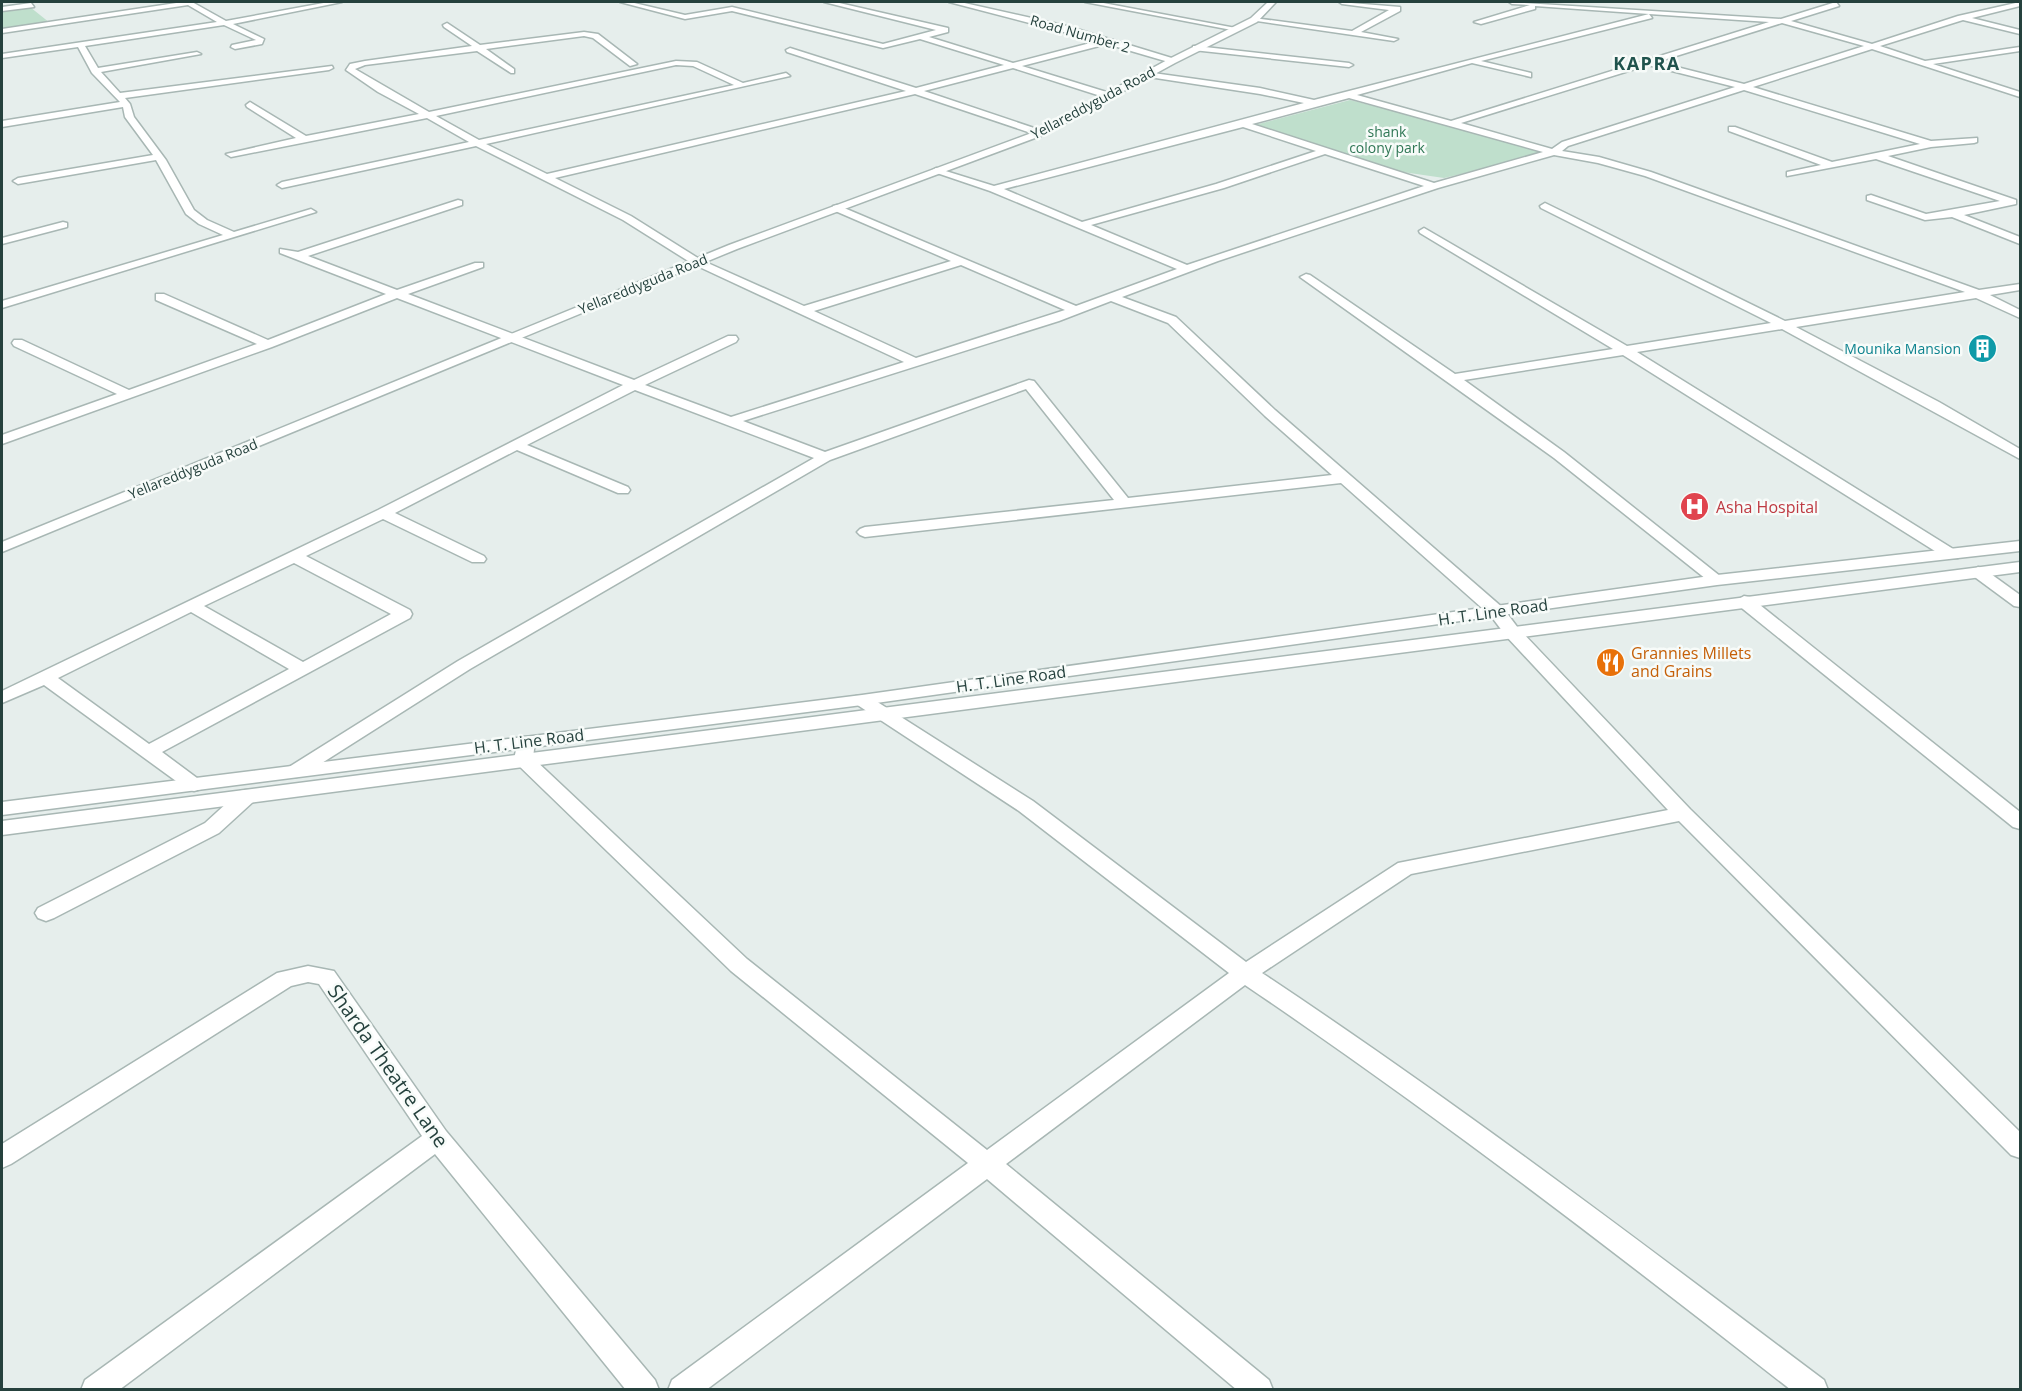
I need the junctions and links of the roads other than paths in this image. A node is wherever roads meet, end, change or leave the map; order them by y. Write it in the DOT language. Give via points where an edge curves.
graph roads {
  1 [pos="187,2"];
  2 [pos="338,2"];
  3 [pos="623,2"];
  4 [pos="828,2"];
  5 [pos="953,2"];
  6 [pos="1089,2"];
  7 [pos="1272,2"];
  8 [pos="1342,2"];
  9 [pos="1512,2"];
  10 [pos="1812,2"];
  11 [pos="1847,2"];
  12 [pos="1545,3"];
  13 [pos="1832,3"];
  14 [pos="2020,3"];
  15 [pos="32,5"];
  16 [pos="2,9"];
  17 [pos="1665,12"];
  18 [pos="1961,18"];
  19 [pos="1254,20"];
  20 [pos="1784,21"];
  21 [pos="225,22"];
  22 [pos="1478,22"];
  23 [pos="447,25"];
  24 [pos="1237,29"];
  25 [pos="2,31"];
  26 [pos="2020,32"];
  27 [pos="1353,33"];
  28 [pos="922,37"];
  29 [pos="1394,39"];
  30 [pos="1107,41"];
  31 [pos="81,45"];
  32 [pos="1871,46"];
  33 [pos="235,47"];
  34 [pos="479,48"];
  35 [pos="1196,48"];
  36 [pos="2020,49"];
  37 [pos="790,50"];
  38 [pos="197,54"];
  39 [pos="2,56"];
  40 [pos="1172,61"];
  41 [pos="1471,61"];
  42 [pos="1650,63"];
  43 [pos="1924,63"];
  44 [pos="633,64"];
  45 [pos="1013,65"];
  46 [pos="1349,65"];
  47 [pos="329,68"];
  48 [pos="95,71"];
  49 [pos="511,71"];
  50 [pos="1149,74"];
  51 [pos="1528,75"];
  52 [pos="786,76"];
  53 [pos="741,85"];
  54 [pos="1741,86"];
  55 [pos="2020,88"];
  56 [pos="2007,90"];
  57 [pos="915,91"];
  58 [pos="1349,94"];
  59 [pos="2020,95"];
  60 [pos="117,96"];
  61 [pos="1110,96"];
  62 [pos="1314,103"];
  63 [pos="126,104"];
  64 [pos="250,105"];
  65 [pos="428,115"];
  66 [pos="1453,123"];
  67 [pos="2,124"];
  68 [pos="1243,124"];
  69 [pos="1732,129"];
  70 [pos="1040,133"];
  71 [pos="304,139"];
  72 [pos="1974,140"];
  73 [pos="478,143"];
  74 [pos="1931,144"];
  75 [pos="1325,151"];
  76 [pos="1554,152"];
  77 [pos="231,154"];
  78 [pos="1876,155"];
  79 [pos="159,157"];
  80 [pos="1831,165"];
  81 [pos="936,171"];
  82 [pos="1790,174"];
  83 [pos="547,177"];
  84 [pos="18,181"];
  85 [pos="282,185"];
  86 [pos="1434,186"];
  87 [pos="994,189"];
  88 [pos="1870,198"];
  89 [pos="2016,201"];
  90 [pos="458,203"];
  91 [pos="1545,206"];
  92 [pos="837,208"];
  93 [pos="311,212"];
  94 [pos="1953,214"];
  95 [pos="63,225"];
  96 [pos="1081,225"];
  97 [pos="1424,231"];
  98 [pos="232,235"];
  99 [pos="2,241"];
  100 [pos="2020,241"];
  101 [pos="284,251"];
  102 [pos="298,256"];
  103 [pos="962,261"];
  104 [pos="697,262"];
  105 [pos="478,265"];
  106 [pos="1187,269"];
  107 [pos="1306,277"];
  108 [pos="2020,286"];
  109 [pos="397,294"];
  110 [pos="1981,295"];
  111 [pos="160,297"];
  112 [pos="1111,297"];
  113 [pos="2,305"];
  114 [pos="803,310"];
  115 [pos="1075,310"];
  116 [pos="2020,314"];
  117 [pos="1783,325"];
  118 [pos="512,338"];
  119 [pos="732,339"];
  120 [pos="18,343"];
  121 [pos="268,344"];
  122 [pos="1626,351"];
  123 [pos="914,362"];
  124 [pos="1453,378"];
  125 [pos="634,385"];
  126 [pos="128,394"];
  127 [pos="731,421"];
  128 [pos="2,440"];
  129 [pos="518,446"];
  130 [pos="2020,455"];
  131 [pos="825,456"];
  132 [pos="1345,478"];
  133 [pos="622,490"];
  134 [pos="1125,504"];
  135 [pos="383,513"];
  136 [pos="865,532"];
  137 [pos="2020,546"];
  138 [pos="2,547"];
  139 [pos="1952,555"];
  140 [pos="295,556"];
  141 [pos="478,559"];
  142 [pos="2020,567"];
  143 [pos="1978,572"];
  144 [pos="1716,580"];
  145 [pos="1744,601"];
  146 [pos="2020,602"];
  147 [pos="192,606"];
  148 [pos="1497,612"];
  149 [pos="1512,632"];
  150 [pos="303,669"];
  151 [pos="45,677"];
  152 [pos="2,698"];
  153 [pos="862,700"];
  154 [pos="888,715"];
  155 [pos="525,750"];
  156 [pos="148,752"];
  157 [pos="296,771"];
  158 [pos="194,785"];
  159 [pos="247,796"];
  160 [pos="2,809"];
  161 [pos="1683,814"];
  162 [pos="2020,822"];
  163 [pos="2,828"];
  164 [pos="46,913"];
  165 [pos="1245,973"];
  166 [pos="437,1138"];
  167 [pos="2020,1148"];
  168 [pos="2,1157"];
  169 [pos="986,1163"];
  170 [pos="95,1389"];
  171 [pos="645,1389"];
  172 [pos="682,1389"];
  173 [pos="1259,1389"];
  174 [pos="1814,1389"];
  1 -- 21 [label="street"];
  1 -- 25 [label="street"];
  2 -- 21 [label="street"];
  3 -- 28 [label="street" via="685,17 732,9 883,46"];
  4 -- 28 [label="street" via="945,30"];
  5 -- 30 [label="street, Road Number 2"];
  6 -- 24 [label="street"];
  7 -- 19 [label="street, Yellareddyguda Road"];
  8 -- 27 [label="street" via="1397,9"];
  9 -- 12 [label="street"];
  10 -- 13 [label="street"];
  11 -- 13 [label="street"];
  12 -- 17 [label="street"];
  12 -- 22 [label="street"];
  13 -- 20 [label="street"];
  14 -- 18 [label="street"];
  15 -- 16 [label="street"];
  17 -- 20 [label="street"];
  17 -- 41 [label="street"];
  18 -- 26 [label="street"];
  18 -- 32 [label="street"];
  19 -- 24 [label="street, Yellareddyguda Road"];
  19 -- 27 [label="street"];
  20 -- 32 [label="street"];
  20 -- 42 [label="street"];
  21 -- 31 [label="street"];
  21 -- 33 [label="street" via="260,39"];
  23 -- 34 [label="street"];
  24 -- 35 [label="street, Yellareddyguda Road"];
  27 -- 29 [label="street"];
  28 -- 45 [label="street"];
  30 -- 40 [label="street, Road Number 2"];
  30 -- 45 [label="street"];
  31 -- 39 [label="street"];
  31 -- 48 [label="street"];
  32 -- 43 [label="street"];
  32 -- 54 [label="street"];
  34 -- 44 [label="street" via="590,34"];
  34 -- 49 [label="street"];
  34 -- 65 [label="street" via="353,66 351,70 381,90"];
  35 -- 40 [label="street, Yellareddyguda Road"];
  35 -- 46 [label="street"];
  36 -- 43 [label="street"];
  37 -- 57 [label="street"];
  38 -- 48 [label="street"];
  40 -- 50 [label="street, Yellareddyguda Road"];
  41 -- 51 [label="street"];
  41 -- 58 [label="street"];
  42 -- 54 [label="street"];
  42 -- 66 [label="street"];
  43 -- 56 [label="street"];
  45 -- 57 [label="street"];
  45 -- 61 [label="street"];
  47 -- 60 [label="street"];
  48 -- 60 [label="street"];
  50 -- 61 [label="street, Yellareddyguda Road"];
  50 -- 62 [label="street"];
  52 -- 53 [label="street"];
  53 -- 65 [label="street" via="694,64 676,63"];
  53 -- 73 [label="street"];
  54 -- 74 [label="street"];
  54 -- 76 [label="street" via="1564,144"];
  55 -- 56 [label="street"];
  56 -- 59 [label="street"];
  57 -- 70 [label="street"];
  57 -- 83 [label="street"];
  58 -- 62 [label="street"];
  58 -- 66 [label="street"];
  60 -- 63 [label="street"];
  61 -- 70 [label="street, Yellareddyguda Road"];
  62 -- 68 [label="street"];
  63 -- 67 [label="street"];
  63 -- 79 [label="street" via="130,117"];
  64 -- 71 [label="street"];
  65 -- 71 [label="street"];
  65 -- 73 [label="street"];
  66 -- 76 [label="street"];
  68 -- 75 [label="street"];
  68 -- 87 [label="street"];
  69 -- 80 [label="street"];
  70 -- 81 [label="street, Yellareddyguda Road"];
  71 -- 77 [label="street"];
  72 -- 74 [label="street"];
  73 -- 83 [label="street"];
  73 -- 85 [label="street"];
  74 -- 78 [label="street"];
  75 -- 86 [label="street"];
  75 -- 96 [label="street" via="1220,186"];
  76 -- 86 [label="street"];
  76 -- 110 [label="street" via="1648,174"];
  78 -- 80 [label="street"];
  78 -- 89 [label="street"];
  79 -- 84 [label="street"];
  79 -- 98 [label="street" via="190,212"];
  80 -- 82 [label="street"];
  81 -- 87 [label="street"];
  81 -- 92 [label="street, Yellareddyguda Road"];
  83 -- 104 [label="street" via="627,218"];
  86 -- 106 [label="street"];
  87 -- 96 [label="street"];
  88 -- 94 [label="street" via="1925,217"];
  89 -- 94 [label="street"];
  90 -- 102 [label="street"];
  91 -- 117 [label="street"];
  92 -- 103 [label="street"];
  92 -- 104 [label="street, Yellareddyguda Road"];
  93 -- 98 [label="street"];
  94 -- 100 [label="street"];
  95 -- 99 [label="street"];
  96 -- 106 [label="street"];
  97 -- 122 [label="street"];
  98 -- 113 [label="street"];
  101 -- 102 [label="street"];
  102 -- 109 [label="street"];
  103 -- 114 [label="street"];
  103 -- 115 [label="street"];
  104 -- 114 [label="street"];
  104 -- 118 [label="street, Yellareddyguda Road"];
  105 -- 109 [label="street"];
  106 -- 112 [label="street"];
  107 -- 124 [label="street"];
  108 -- 110 [label="street"];
  109 -- 118 [label="street"];
  109 -- 121 [label="street"];
  110 -- 116 [label="street"];
  110 -- 117 [label="street"];
  111 -- 121 [label="street"];
  112 -- 115 [label="street"];
  112 -- 132 [label="street" via="1172,320"];
  114 -- 123 [label="street"];
  115 -- 123 [label="street"];
  117 -- 122 [label="street"];
  117 -- 130 [label="street"];
  118 -- 125 [label="street"];
  118 -- 138 [label="street, Yellareddyguda Road"];
  119 -- 125 [label="street"];
  120 -- 126 [label="street"];
  121 -- 126 [label="street"];
  122 -- 124 [label="street"];
  122 -- 139 [label="street"];
  123 -- 127 [label="street"];
  124 -- 144 [label="street" via="1559,455"];
  125 -- 127 [label="street"];
  125 -- 129 [label="street"];
  126 -- 128 [label="street"];
  127 -- 131 [label="street"];
  129 -- 133 [label="street"];
  129 -- 135 [label="street"];
  131 -- 134 [label="street" via="1029,384"];
  131 -- 157 [label="street" via="464,665"];
  132 -- 134 [label="street"];
  132 -- 148 [label="street"];
  134 -- 136 [label="street"];
  135 -- 140 [label="street"];
  135 -- 141 [label="street"];
  137 -- 139 [label="street, H. T. Line Road"];
  139 -- 144 [label="street, H. T. Line Road"];
  140 -- 147 [label="street"];
  140 -- 150 [label="street" via="404,614"];
  142 -- 143 [label="street, H. T. Line Road"];
  143 -- 145 [label="street, H. T. Line Road"];
  143 -- 146 [label="street"];
  144 -- 148 [label="street, H. T. Line Road"];
  145 -- 149 [label="street, H. T. Line Road"];
  145 -- 162 [label="street"];
  147 -- 150 [label="street"];
  147 -- 151 [label="street"];
  148 -- 149 [label="street"];
  148 -- 153 [label="street, H. T. Line Road"];
  149 -- 154 [label="street, H. T. Line Road"];
  149 -- 161 [label="street"];
  150 -- 156 [label="street"];
  151 -- 152 [label="street"];
  151 -- 156 [label="street"];
  153 -- 154 [label="street"];
  153 -- 155 [label="street, H. T. Line Road"];
  154 -- 155 [label="street, H. T. Line Road"];
  154 -- 165 [label="street" via="1026,806"];
  155 -- 157 [label="street, H. T. Line Road"];
  155 -- 159 [label="street, H. T. Line Road"];
  155 -- 169 [label="street" via="739,965"];
  156 -- 158 [label="street"];
  157 -- 158 [label="street, H. T. Line Road"];
  158 -- 160 [label="street, H. T. Line Road"];
  159 -- 163 [label="street, H. T. Line Road"];
  159 -- 164 [label="street" via="212,828"];
  161 -- 165 [label="street" via="1405,868"];
  161 -- 167 [label="street"];
  165 -- 169 [label="street"];
  165 -- 174 [label="street" via="1553,1190"];
  166 -- 168 [label="street, Sharda Theatre Lane" via="326,977 308,974 285,979"];
  166 -- 170 [label="street"];
  166 -- 171 [label="street, Sharda Theatre Lane"];
  169 -- 172 [label="street"];
  169 -- 173 [label="street"];
}
